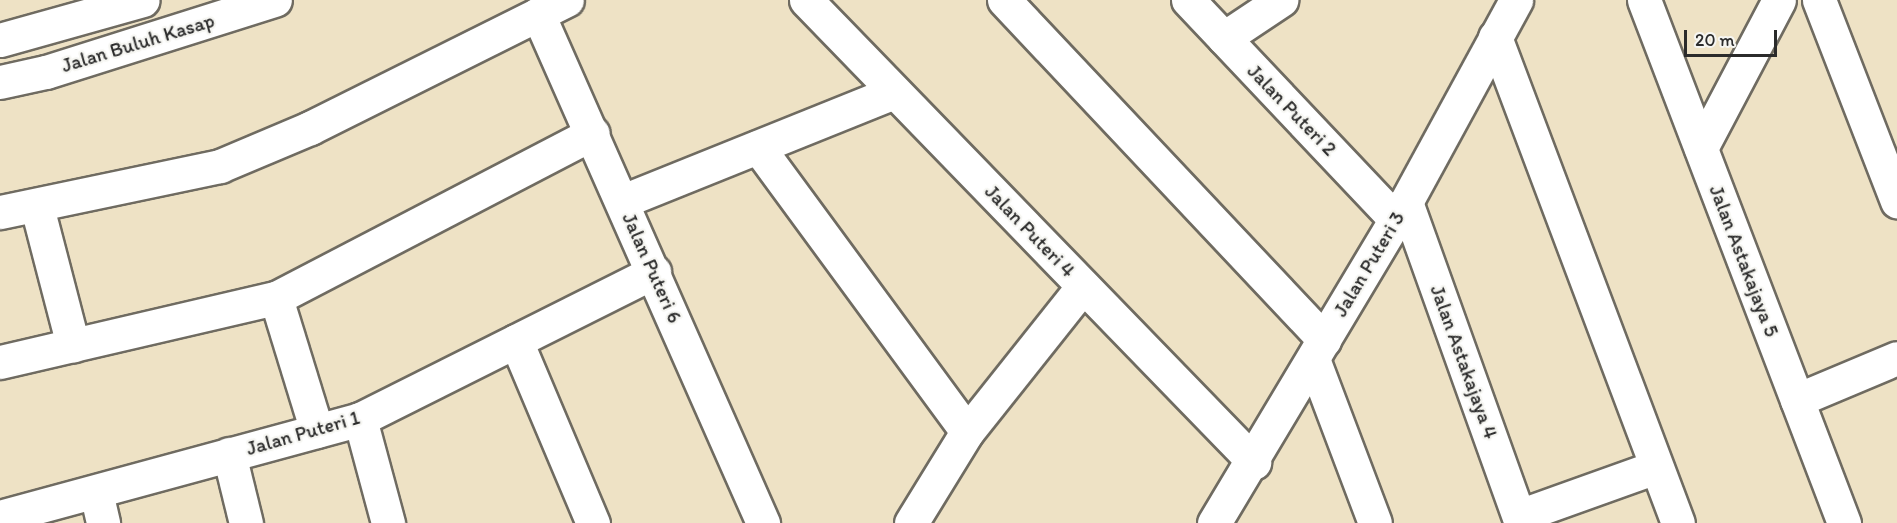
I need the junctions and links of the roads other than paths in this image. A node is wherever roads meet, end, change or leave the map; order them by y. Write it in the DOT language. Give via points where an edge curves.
graph roads {
  1 [pos="143,0"];
  2 [pos="275,0"];
  3 [pos="567,0"];
  4 [pos="807,0"];
  5 [pos="1004,0"];
  6 [pos="1188,0"];
  7 [pos="1281,0"];
  8 [pos="1516,0"];
  9 [pos="1644,0"];
  10 [pos="1779,0"];
  11 [pos="1820,0"];
  12 [pos="538,14"];
  13 [pos="1495,37"];
  14 [pos="1224,38"];
  15 [pos="0,40"];
  16 [pos="0,82"];
  17 [pos="894,92"];
  18 [pos="593,133"];
  19 [pos="758,147"];
  20 [pos="1701,148"];
  21 [pos="623,201"];
  22 [pos="1897,201"];
  23 [pos="37,207"];
  24 [pos="1401,211"];
  25 [pos="0,212"];
  26 [pos="654,272"];
  27 [pos="1083,286"];
  28 [pos="276,298"];
  29 [pos="516,341"];
  30 [pos="73,345"];
  31 [pos="1319,349"];
  32 [pos="1897,358"];
  33 [pos="0,362"];
  34 [pos="1797,400"];
  35 [pos="360,419"];
  36 [pos="317,431"];
  37 [pos="967,432"];
  38 [pos="229,454"];
  39 [pos="1254,462"];
  40 [pos="1656,467"];
  41 [pos="100,508"];
  42 [pos="0,517"];
  43 [pos="1520,520"];
  44 [pos="246,523"];
  45 [pos="388,523"];
  46 [pos="593,523"];
  47 [pos="763,523"];
  48 [pos="912,523"];
  49 [pos="1214,523"];
  50 [pos="1376,523"];
  51 [pos="1678,523"];
  52 [pos="1844,523"];
  1 -- 15 [label="main road, Jalan Buluh Kasap"];
  2 -- 16 [label="main road, Jalan Buluh Kasap" via="46,72"];
  3 -- 12 [label="main road"];
  4 -- 17 [label="main road, Jalan Puteri 4"];
  5 -- 31 [label="main road"];
  6 -- 14 [label="main road, Jalan Puteri 2"];
  7 -- 14 [label="main road"];
  8 -- 13 [label="main road, Jalan Puteri 3"];
  9 -- 20 [label="main road, Jalan Astakajaya 5"];
  10 -- 20 [label="main road"];
  11 -- 22 [label="main road"];
  12 -- 18 [label="main road, Jalan Puteri 6"];
  12 -- 23 [label="main road" via="310,128 220,166"];
  13 -- 24 [label="main road, Jalan Puteri 3"];
  13 -- 40 [label="main road"];
  14 -- 24 [label="main road, Jalan Puteri 2"];
  17 -- 19 [label="main road"];
  17 -- 27 [label="main road, Jalan Puteri 4"];
  18 -- 21 [label="main road, Jalan Puteri 6"];
  18 -- 28 [label="main road"];
  19 -- 21 [label="main road"];
  19 -- 37 [label="main road"];
  20 -- 34 [label="main road, Jalan Astakajaya 5"];
  21 -- 26 [label="main road, Jalan Puteri 6"];
  23 -- 25 [label="main road"];
  23 -- 30 [label="main road"];
  24 -- 31 [label="main road, Jalan Puteri 3"];
  24 -- 43 [label="main road, Jalan Astakajaya 4"];
  26 -- 29 [label="main road, Jalan Puteri 1"];
  26 -- 47 [label="main road, Jalan Puteri 6"];
  27 -- 37 [label="main road"];
  27 -- 39 [label="main road, Jalan Puteri 4"];
  28 -- 30 [label="main road"];
  28 -- 36 [label="main road"];
  29 -- 35 [label="main road, Jalan Puteri 1"];
  29 -- 46 [label="main road"];
  30 -- 33 [label="main road"];
  31 -- 39 [label="main road, Jalan Puteri 3"];
  31 -- 50 [label="main road"];
  32 -- 34 [label="main road"];
  34 -- 52 [label="main road, Jalan Astakajaya 5"];
  35 -- 36 [label="main road, Jalan Puteri 1"];
  35 -- 45 [label="main road"];
  36 -- 38 [label="main road, Jalan Puteri 1"];
  37 -- 48 [label="main road"];
  38 -- 41 [label="main road, Jalan Puteri 1"];
  38 -- 44 [label="main road"];
  39 -- 49 [label="main road, Jalan Puteri 3"];
  40 -- 43 [label="main road"];
  40 -- 51 [label="main road"];
  41 -- 42 [label="main road, Jalan Puteri 1"];
}
